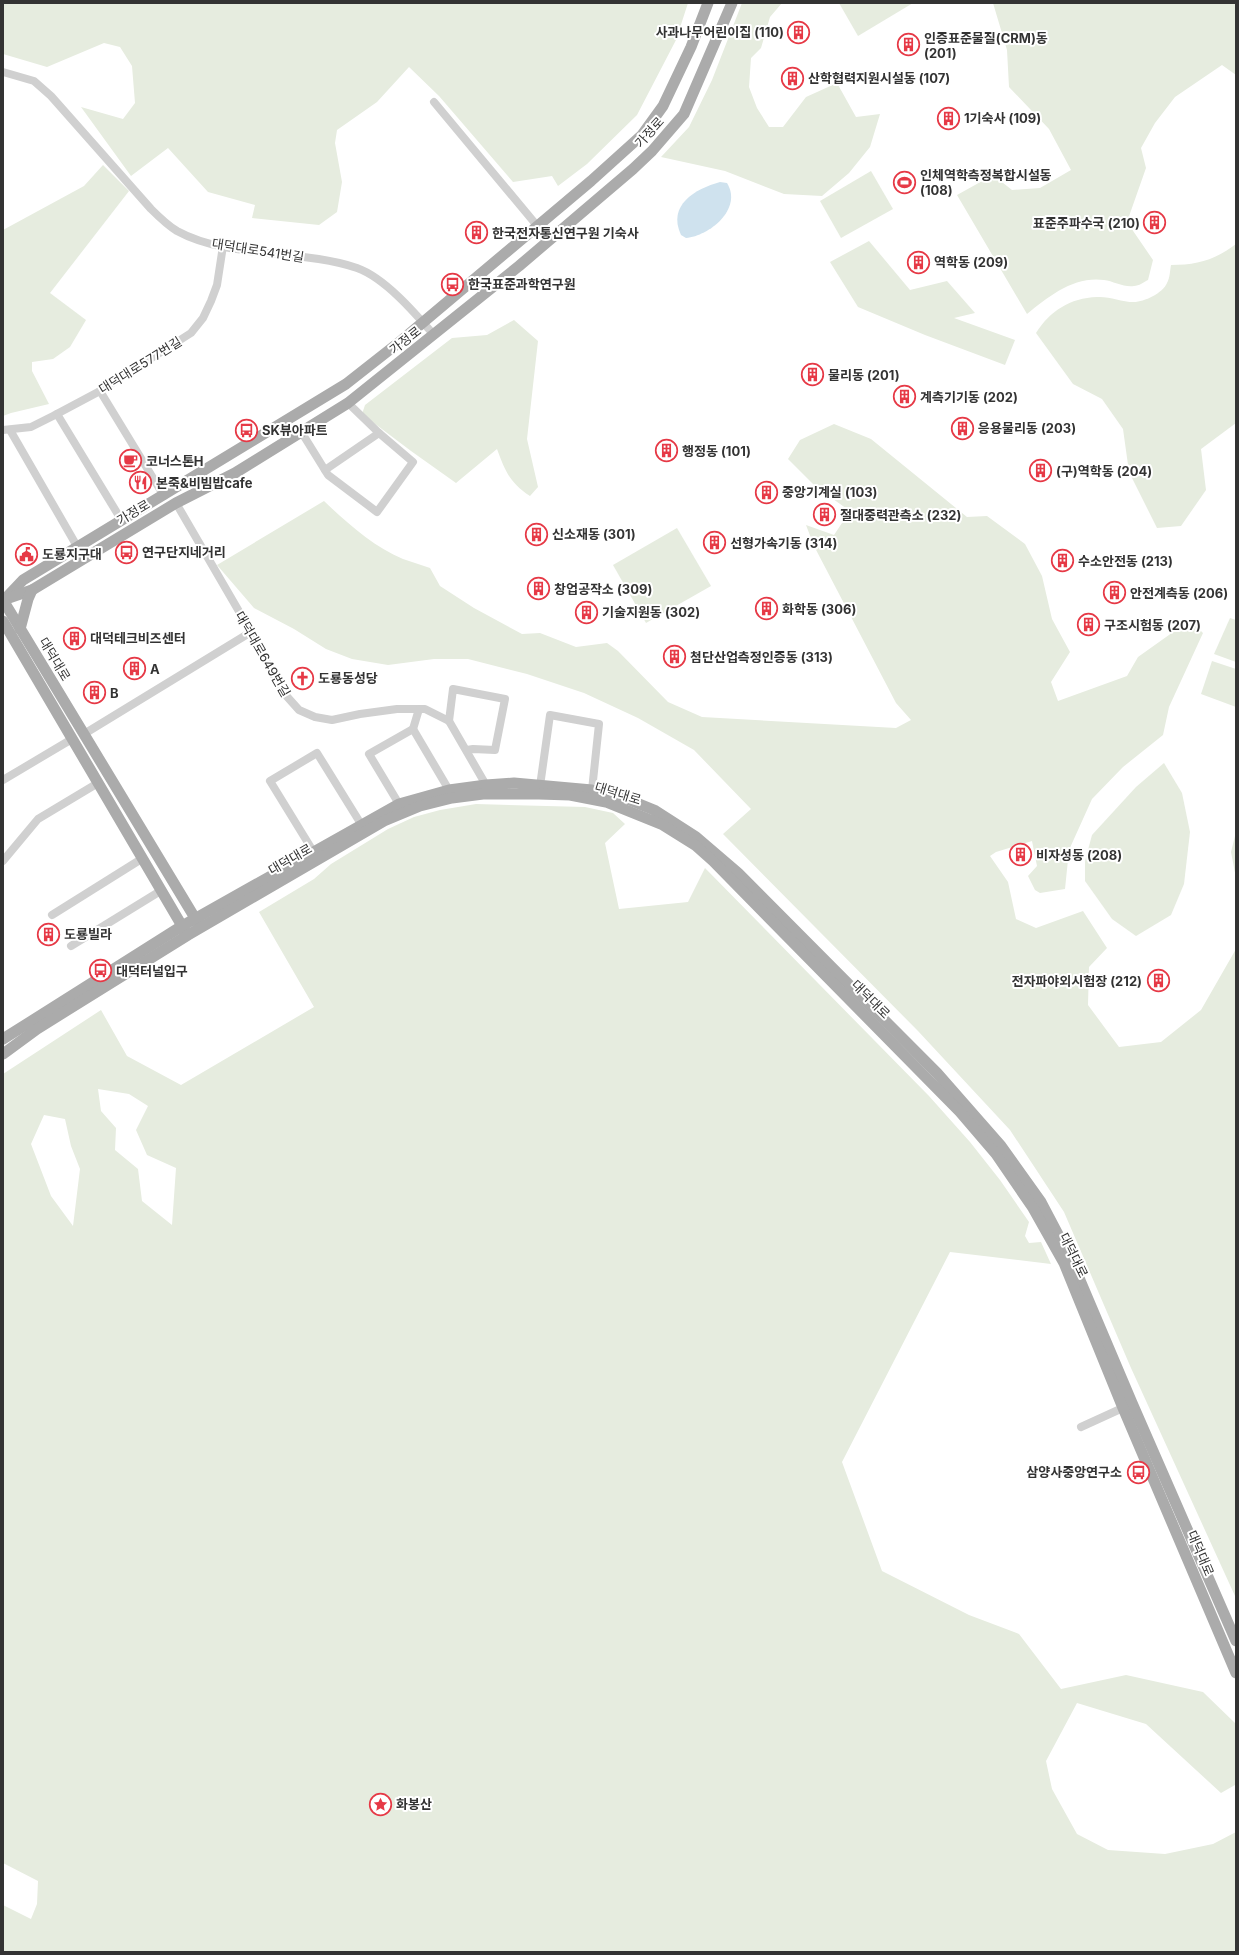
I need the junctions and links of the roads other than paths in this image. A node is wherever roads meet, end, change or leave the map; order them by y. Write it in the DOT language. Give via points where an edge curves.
graph roads {
  1 [pos="708,3"];
  2 [pos="732,3"];
  3 [pos="3,72"];
  4 [pos="434,102"];
  5 [pos="537,226"];
  6 [pos="547,242"];
  7 [pos="223,246"];
  8 [pos="423,322"];
  9 [pos="434,335"];
  10 [pos="100,391"];
  11 [pos="348,404"];
  12 [pos="57,414"];
  13 [pos="6,430"];
  14 [pos="302,433"];
  15 [pos="379,433"];
  16 [pos="325,470"];
  17 [pos="164,496"];
  18 [pos="176,503"];
  19 [pos="122,521"];
  20 [pos="78,548"];
  21 [pos="32,590"];
  22 [pos="3,600"];
  23 [pos="3,621"];
  24 [pos="20,629"];
  25 [pos="251,632"];
  26 [pos="419,709"];
  27 [pos="449,721"];
  28 [pos="413,728"];
  29 [pos="84,734"];
  30 [pos="72,739"];
  31 [pos="467,750"];
  32 [pos="3,780"];
  33 [pos="98,783"];
  34 [pos="486,785"];
  35 [pos="540,786"];
  36 [pos="449,790"];
  37 [pos="592,790"];
  38 [pos="400,804"];
  39 [pos="361,824"];
  40 [pos="313,851"];
  41 [pos="143,858"];
  42 [pos="3,861"];
  43 [pos="162,890"];
  44 [pos="52,915"];
  45 [pos="198,922"];
  46 [pos="185,930"];
  47 [pos="71,946"];
  48 [pos="3,1039"];
  49 [pos="3,1054"];
  50 [pos="1127,1406"];
  51 [pos="1081,1427"];
  52 [pos="1236,1641"];
  53 [pos="1236,1673"];
  1 -- 5 [label="main road, 가정로" via="691,47 663,106 642,135"];
  2 -- 6 [label="main road, 가정로" via="684,114 633,169"];
  3 -- 7 [label="street, 대덕대로541번길" via="34,82 51,96 162,221 189,237"];
  4 -- 5 [label="street"];
  5 -- 6 [label="street"];
  5 -- 8 [label="main road, 가정로"];
  6 -- 9 [label="main road, 가정로"];
  7 -- 8 [label="street, 대덕대로541번길" via="318,259 358,268 374,276"];
  7 -- 10 [label="street, 대덕대로577번길" via="217,285 203,318 191,333"];
  8 -- 9 [label="street, 대덕대로541번길"];
  8 -- 17 [label="main road, 가정로" via="346,384"];
  9 -- 11 [label="main road, 가정로"];
  10 -- 12 [label="street, 대덕대로577번길"];
  10 -- 17 [label="street, 가정로"];
  11 -- 14 [label="main road, 가정로"];
  11 -- 15 [label="street"];
  12 -- 13 [label="street, 대덕대로577번길" via="31,427"];
  12 -- 19 [label="street, 가정로"];
  13 -- 20 [label="street"];
  14 -- 16 [label="street"];
  14 -- 18 [label="main road, 가정로" via="235,473"];
  15 -- 16 [label="street"];
  15 -- 16 [label="street" via="413,462 377,512 328,475"];
  17 -- 19 [label="main road, 가정로"];
  18 -- 21 [label="main road, 가정로"];
  18 -- 25 [label="street, 대덕대로649번길"];
  19 -- 20 [label="main road, 가정로"];
  20 -- 22 [label="main road, 가정로" via="23,580"];
  21 -- 22 [label="main road, 가정로"];
  21 -- 24 [label="main road"];
  22 -- 24 [label="main road, 대덕대로"];
  23 -- 30 [label="main road, 대덕대로"];
  24 -- 29 [label="main road, 대덕대로"];
  25 -- 26 [label="street, 대덕대로649번길" via="288,699 299,710 315,717 332,720 397,709"];
  25 -- 29 [label="street"];
  26 -- 27 [label="street, 대덕대로649번길" via="425,709"];
  26 -- 28 [label="street"];
  27 -- 31 [label="street"];
  27 -- 31 [label="street" via="453,689 505,698 495,750"];
  28 -- 36 [label="street"];
  28 -- 38 [label="street" via="369,754"];
  29 -- 45 [label="main road, 대덕대로"];
  30 -- 32 [label="street"];
  30 -- 33 [label="main road, 대덕대로"];
  31 -- 34 [label="street"];
  33 -- 41 [label="main road, 대덕대로"];
  33 -- 42 [label="street" via="38,819"];
  34 -- 35 [label="main road, 대덕대로" via="514,783"];
  34 -- 36 [label="main road, 대덕대로"];
  35 -- 37 [label="main road, 대덕대로"];
  35 -- 37 [label="street" via="550,715 599,724"];
  36 -- 38 [label="main road, 대덕대로"];
  37 -- 50 [label="main road, 대덕대로" via="654,810 709,847 937,1073 974,1114 1001,1146 1041,1202 1071,1259"];
  38 -- 39 [label="main road, 대덕대로"];
  39 -- 40 [label="main road, 대덕대로"];
  39 -- 40 [label="street" via="317,753 270,781"];
  40 -- 45 [label="main road, 대덕대로"];
  41 -- 43 [label="main road, 대덕대로"];
  41 -- 44 [label="street"];
  43 -- 46 [label="main road, 대덕대로"];
  43 -- 47 [label="street"];
  45 -- 46 [label="main road, 대덕대로"];
  45 -- 50 [label="main road, 대덕대로" via="384,821 420,806 452,798 483,794 570,795 606,802 663,825 695,845 713,861 904,1053 996,1154 1033,1208 1064,1263"];
  46 -- 48 [label="main road"];
  46 -- 49 [label="main road"];
  50 -- 51 [label="street"];
  50 -- 52 [label="main road, 대덕대로"];
  50 -- 53 [label="main road, 대덕대로"];
}
